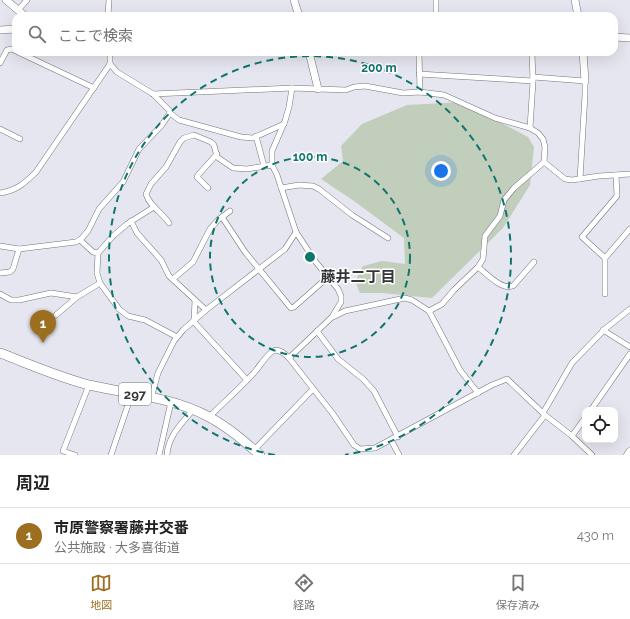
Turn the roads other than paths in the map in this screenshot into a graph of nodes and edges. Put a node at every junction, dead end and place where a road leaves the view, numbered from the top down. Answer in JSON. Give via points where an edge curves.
{"nodes":[{"id":1,"x":6,"y":0,"type":"edge"},
{"id":2,"x":27,"y":0,"type":"edge"},
{"id":3,"x":109,"y":0,"type":"edge"},
{"id":4,"x":294,"y":0,"type":"edge"},
{"id":5,"x":436,"y":0,"type":"edge"},
{"id":6,"x":576,"y":0,"type":"edge"},
{"id":7,"x":18,"y":10,"type":"junction"},
{"id":8,"x":20,"y":12,"type":"edge"},
{"id":9,"x":108,"y":12,"type":"edge"},
{"id":10,"x":298,"y":12,"type":"edge"},
{"id":11,"x":436,"y":12,"type":"edge"},
{"id":12,"x":578,"y":12,"type":"edge"},
{"id":13,"x":12,"y":29,"type":"edge"},
{"id":14,"x":0,"y":30,"type":"edge"},
{"id":15,"x":618,"y":38,"type":"edge"},
{"id":16,"x":630,"y":38,"type":"edge"},
{"id":17,"x":12,"y":50,"type":"edge"},
{"id":18,"x":26,"y":56,"type":"edge"},
{"id":19,"x":110,"y":56,"type":"edge"},
{"id":20,"x":310,"y":56,"type":"edge"},
{"id":21,"x":419,"y":56,"type":"edge"},
{"id":22,"x":532,"y":56,"type":"edge"},
{"id":23,"x":583,"y":56,"type":"edge"},
{"id":24,"x":0,"y":63,"type":"edge"},
{"id":25,"x":110,"y":64,"type":"junction"},
{"id":26,"x":419,"y":74,"type":"junction"},
{"id":27,"x":533,"y":79,"type":"junction"},
{"id":28,"x":585,"y":81,"type":"junction"},
{"id":29,"x":94,"y":88,"type":"junction"},
{"id":30,"x":292,"y":88,"type":"junction"},
{"id":31,"x":318,"y":89,"type":"junction"},
{"id":32,"x":420,"y":92,"type":"junction"},
{"id":33,"x":153,"y":94,"type":"junction"},
{"id":34,"x":170,"y":113,"type":"junction"},
{"id":35,"x":284,"y":124,"type":"junction"},
{"id":36,"x":530,"y":128,"type":"junction"},
{"id":37,"x":0,"y":129,"type":"edge"},
{"id":38,"x":256,"y":136,"type":"junction"},
{"id":39,"x":20,"y":139,"type":"dead end"},
{"id":40,"x":217,"y":154,"type":"junction"},
{"id":41,"x":544,"y":162,"type":"junction"},
{"id":42,"x":272,"y":165,"type":"junction"},
{"id":43,"x":264,"y":166,"type":"junction"},
{"id":44,"x":630,"y":174,"type":"edge"},
{"id":45,"x":616,"y":175,"type":"junction"},
{"id":46,"x":580,"y":178,"type":"junction"},
{"id":47,"x":208,"y":188,"type":"dead end"},
{"id":48,"x":281,"y":188,"type":"junction"},
{"id":49,"x":0,"y":193,"type":"edge"},
{"id":50,"x":154,"y":207,"type":"junction"},
{"id":51,"x":230,"y":210,"type":"dead end"},
{"id":52,"x":222,"y":216,"type":"junction"},
{"id":53,"x":131,"y":221,"type":"junction"},
{"id":54,"x":169,"y":222,"type":"dead end"},
{"id":55,"x":630,"y":229,"type":"edge"},
{"id":56,"x":296,"y":232,"type":"junction"},
{"id":57,"x":388,"y":238,"type":"dead end"},
{"id":58,"x":80,"y":240,"type":"junction"},
{"id":59,"x":0,"y":246,"type":"edge"},
{"id":60,"x":19,"y":249,"type":"junction"},
{"id":61,"x":98,"y":253,"type":"junction"},
{"id":62,"x":605,"y":258,"type":"junction"},
{"id":63,"x":534,"y":262,"type":"dead end"},
{"id":64,"x":478,"y":267,"type":"junction"},
{"id":65,"x":259,"y":270,"type":"junction"},
{"id":66,"x":0,"y":273,"type":"edge"},
{"id":67,"x":328,"y":277,"type":"junction"},
{"id":68,"x":173,"y":279,"type":"junction"},
{"id":69,"x":100,"y":284,"type":"junction"},
{"id":70,"x":0,"y":294,"type":"edge"},
{"id":71,"x":605,"y":294,"type":"dead end"},
{"id":72,"x":77,"y":297,"type":"junction"},
{"id":73,"x":195,"y":300,"type":"junction"},
{"id":74,"x":630,"y":309,"type":"edge"},
{"id":75,"x":206,"y":310,"type":"junction"},
{"id":76,"x":429,"y":311,"type":"junction"},
{"id":77,"x":56,"y":315,"type":"dead end"},
{"id":78,"x":332,"y":317,"type":"junction"},
{"id":79,"x":194,"y":322,"type":"junction"},
{"id":80,"x":603,"y":330,"type":"junction"},
{"id":81,"x":317,"y":331,"type":"junction"},
{"id":82,"x":177,"y":337,"type":"junction"},
{"id":83,"x":630,"y":348,"type":"edge"},
{"id":84,"x":0,"y":353,"type":"edge"},
{"id":85,"x":630,"y":354,"type":"edge"},
{"id":86,"x":289,"y":358,"type":"junction"},
{"id":87,"x":247,"y":380,"type":"junction"},
{"id":88,"x":89,"y":384,"type":"junction"},
{"id":89,"x":312,"y":389,"type":"junction"},
{"id":90,"x":132,"y":393,"type":"junction"},
{"id":91,"x":478,"y":393,"type":"junction"},
{"id":92,"x":151,"y":398,"type":"junction"},
{"id":93,"x":171,"y":402,"type":"junction"},
{"id":94,"x":593,"y":407,"type":"edge"},
{"id":95,"x":193,"y":410,"type":"junction"},
{"id":96,"x":544,"y":414,"type":"junction"},
{"id":97,"x":209,"y":417,"type":"junction"},
{"id":98,"x":582,"y":422,"type":"edge"},
{"id":99,"x":572,"y":436,"type":"junction"},
{"id":100,"x":398,"y":437,"type":"junction"},
{"id":101,"x":391,"y":440,"type":"junction"},
{"id":102,"x":630,"y":452,"type":"edge"},
{"id":103,"x":257,"y":453,"type":"edge"},
{"id":104,"x":113,"y":454,"type":"edge"},
{"id":105,"x":75,"y":455,"type":"edge"},
{"id":106,"x":159,"y":455,"type":"edge"},
{"id":107,"x":167,"y":455,"type":"edge"},
{"id":108,"x":400,"y":455,"type":"edge"},
{"id":109,"x":514,"y":455,"type":"edge"},
{"id":110,"x":592,"y":455,"type":"edge"},
{"id":111,"x":628,"y":455,"type":"edge"}],
"edges":[{"from":1,"to":7,"type":"street"},
{"from":2,"to":7,"type":"street"},
{"from":3,"to":9,"type":"street"},
{"from":4,"to":10,"type":"street"},
{"from":5,"to":11,"type":"street"},
{"from":6,"to":12,"type":"street"},
{"from":7,"to":8,"type":"street"},
{"from":13,"to":14,"type":"street"},
{"from":15,"to":16,"type":"street"},
{"from":17,"to":24,"type":"street","via":[[7,50]]},
{"from":18,"to":29,"type":"street"},
{"from":19,"to":25,"type":"street"},
{"from":20,"to":31,"type":"street"},
{"from":21,"to":26,"type":"street"},
{"from":22,"to":27,"type":"street"},
{"from":23,"to":28,"type":"street"},
{"from":25,"to":29,"type":"street"},
{"from":25,"to":33,"type":"street","via":[[117,72]]},
{"from":26,"to":27,"type":"street"},
{"from":26,"to":32,"type":"street"},
{"from":27,"to":28,"type":"street"},
{"from":27,"to":36,"type":"street"},
{"from":28,"to":46,"type":"street"},
{"from":29,"to":49,"type":"street","via":[[36,172],[23,185]]},
{"from":30,"to":31,"type":"street"},
{"from":30,"to":33,"type":"street"},
{"from":30,"to":35,"type":"street"},
{"from":31,"to":32,"type":"street","via":[[346,90],[365,86],[403,93]]},
{"from":32,"to":36,"type":"street","via":[[444,95],[495,118]]},
{"from":33,"to":34,"type":"street"},
{"from":34,"to":38,"type":"street","via":[[179,120],[241,137]]},
{"from":34,"to":58,"type":"street","via":[[139,149],[123,182],[100,209]]},
{"from":35,"to":38,"type":"street"},
{"from":35,"to":42,"type":"street","via":[[272,150]]},
{"from":36,"to":41,"type":"street","via":[[543,139]]},
{"from":37,"to":39,"type":"street"},
{"from":38,"to":43,"type":"street"},
{"from":40,"to":43,"type":"street","via":[[233,168]]},
{"from":40,"to":47,"type":"street","via":[[197,177]]},
{"from":40,"to":50,"type":"street","via":[[214,144],[210,142],[194,135],[184,138],[166,167],[147,189],[147,198]]},
{"from":41,"to":46,"type":"street","via":[[565,179]]},
{"from":41,"to":64,"type":"street","via":[[504,200],[500,216],[485,236],[483,259]]},
{"from":42,"to":43,"type":"street"},
{"from":42,"to":48,"type":"street"},
{"from":44,"to":45,"type":"street"},
{"from":45,"to":46,"type":"street"},
{"from":45,"to":62,"type":"street","via":[[617,196],[582,237]]},
{"from":48,"to":56,"type":"street"},
{"from":48,"to":57,"type":"street","via":[[299,185],[320,189],[352,215]]},
{"from":50,"to":53,"type":"street"},
{"from":50,"to":54,"type":"street"},
{"from":51,"to":52,"type":"street"},
{"from":52,"to":65,"type":"street"},
{"from":52,"to":68,"type":"street","via":[[210,229],[193,262]]},
{"from":53,"to":61,"type":"street"},
{"from":53,"to":68,"type":"street","via":[[137,233],[161,260]]},
{"from":55,"to":62,"type":"street"},
{"from":56,"to":65,"type":"street","via":[[285,249]]},
{"from":56,"to":67,"type":"street"},
{"from":58,"to":60,"type":"street"},
{"from":58,"to":61,"type":"street","via":[[93,252]]},
{"from":59,"to":60,"type":"street"},
{"from":60,"to":66,"type":"street","via":[[10,272]]},
{"from":61,"to":69,"type":"street","via":[[97,273]]},
{"from":62,"to":71,"type":"street"},
{"from":63,"to":64,"type":"street","via":[[513,286],[508,288]]},
{"from":64,"to":76,"type":"street","via":[[442,304]]},
{"from":65,"to":67,"type":"street","via":[[291,308]]},
{"from":65,"to":75,"type":"street"},
{"from":67,"to":78,"type":"street","via":[[341,296],[339,306]]},
{"from":68,"to":73,"type":"street"},
{"from":69,"to":72,"type":"street"},
{"from":69,"to":82,"type":"street","via":[[119,309],[128,316],[145,320]]},
{"from":70,"to":72,"type":"street","via":[[11,300],[51,293]]},
{"from":72,"to":77,"type":"street"},
{"from":73,"to":75,"type":"street"},
{"from":73,"to":79,"type":"street"},
{"from":74,"to":80,"type":"street"},
{"from":75,"to":79,"type":"street"},
{"from":76,"to":78,"type":"street","via":[[405,298],[345,311]]},
{"from":76,"to":91,"type":"street","via":[[460,370]]},
{"from":78,"to":81,"type":"street"},
{"from":79,"to":82,"type":"street"},
{"from":79,"to":87,"type":"street"},
{"from":80,"to":83,"type":"street"},
{"from":80,"to":96,"type":"street","via":[[572,363]]},
{"from":81,"to":86,"type":"street"},
{"from":81,"to":100,"type":"street","via":[[338,359],[374,391]]},
{"from":82,"to":92,"type":"street","via":[[158,372]]},
{"from":84,"to":88,"type":"highway","number":"297"},
{"from":85,"to":94,"type":"street"},
{"from":86,"to":87,"type":"street","via":[[277,350],[272,351]]},
{"from":86,"to":89,"type":"street"},
{"from":87,"to":97,"type":"street"},
{"from":88,"to":90,"type":"highway","number":"297"},
{"from":88,"to":105,"type":"street","via":[[63,451]]},
{"from":89,"to":101,"type":"street","via":[[360,450],[375,448]]},
{"from":89,"to":103,"type":"street"},
{"from":90,"to":92,"type":"highway","number":"297"},
{"from":90,"to":104,"type":"street"},
{"from":91,"to":96,"type":"street","via":[[507,379]]},
{"from":91,"to":100,"type":"street"},
{"from":92,"to":93,"type":"highway","number":"297"},
{"from":93,"to":95,"type":"highway","number":"297"},
{"from":93,"to":106,"type":"street"},
{"from":95,"to":97,"type":"highway","number":"297"},
{"from":95,"to":107,"type":"street","via":[[173,433]]},
{"from":96,"to":99,"type":"street"},
{"from":96,"to":109,"type":"street"},
{"from":97,"to":103,"type":"highway","number":"297"},
{"from":98,"to":99,"type":"street"},
{"from":99,"to":110,"type":"street"},
{"from":100,"to":101,"type":"street"},
{"from":101,"to":108,"type":"street"},
{"from":102,"to":111,"type":"main road"}]}
